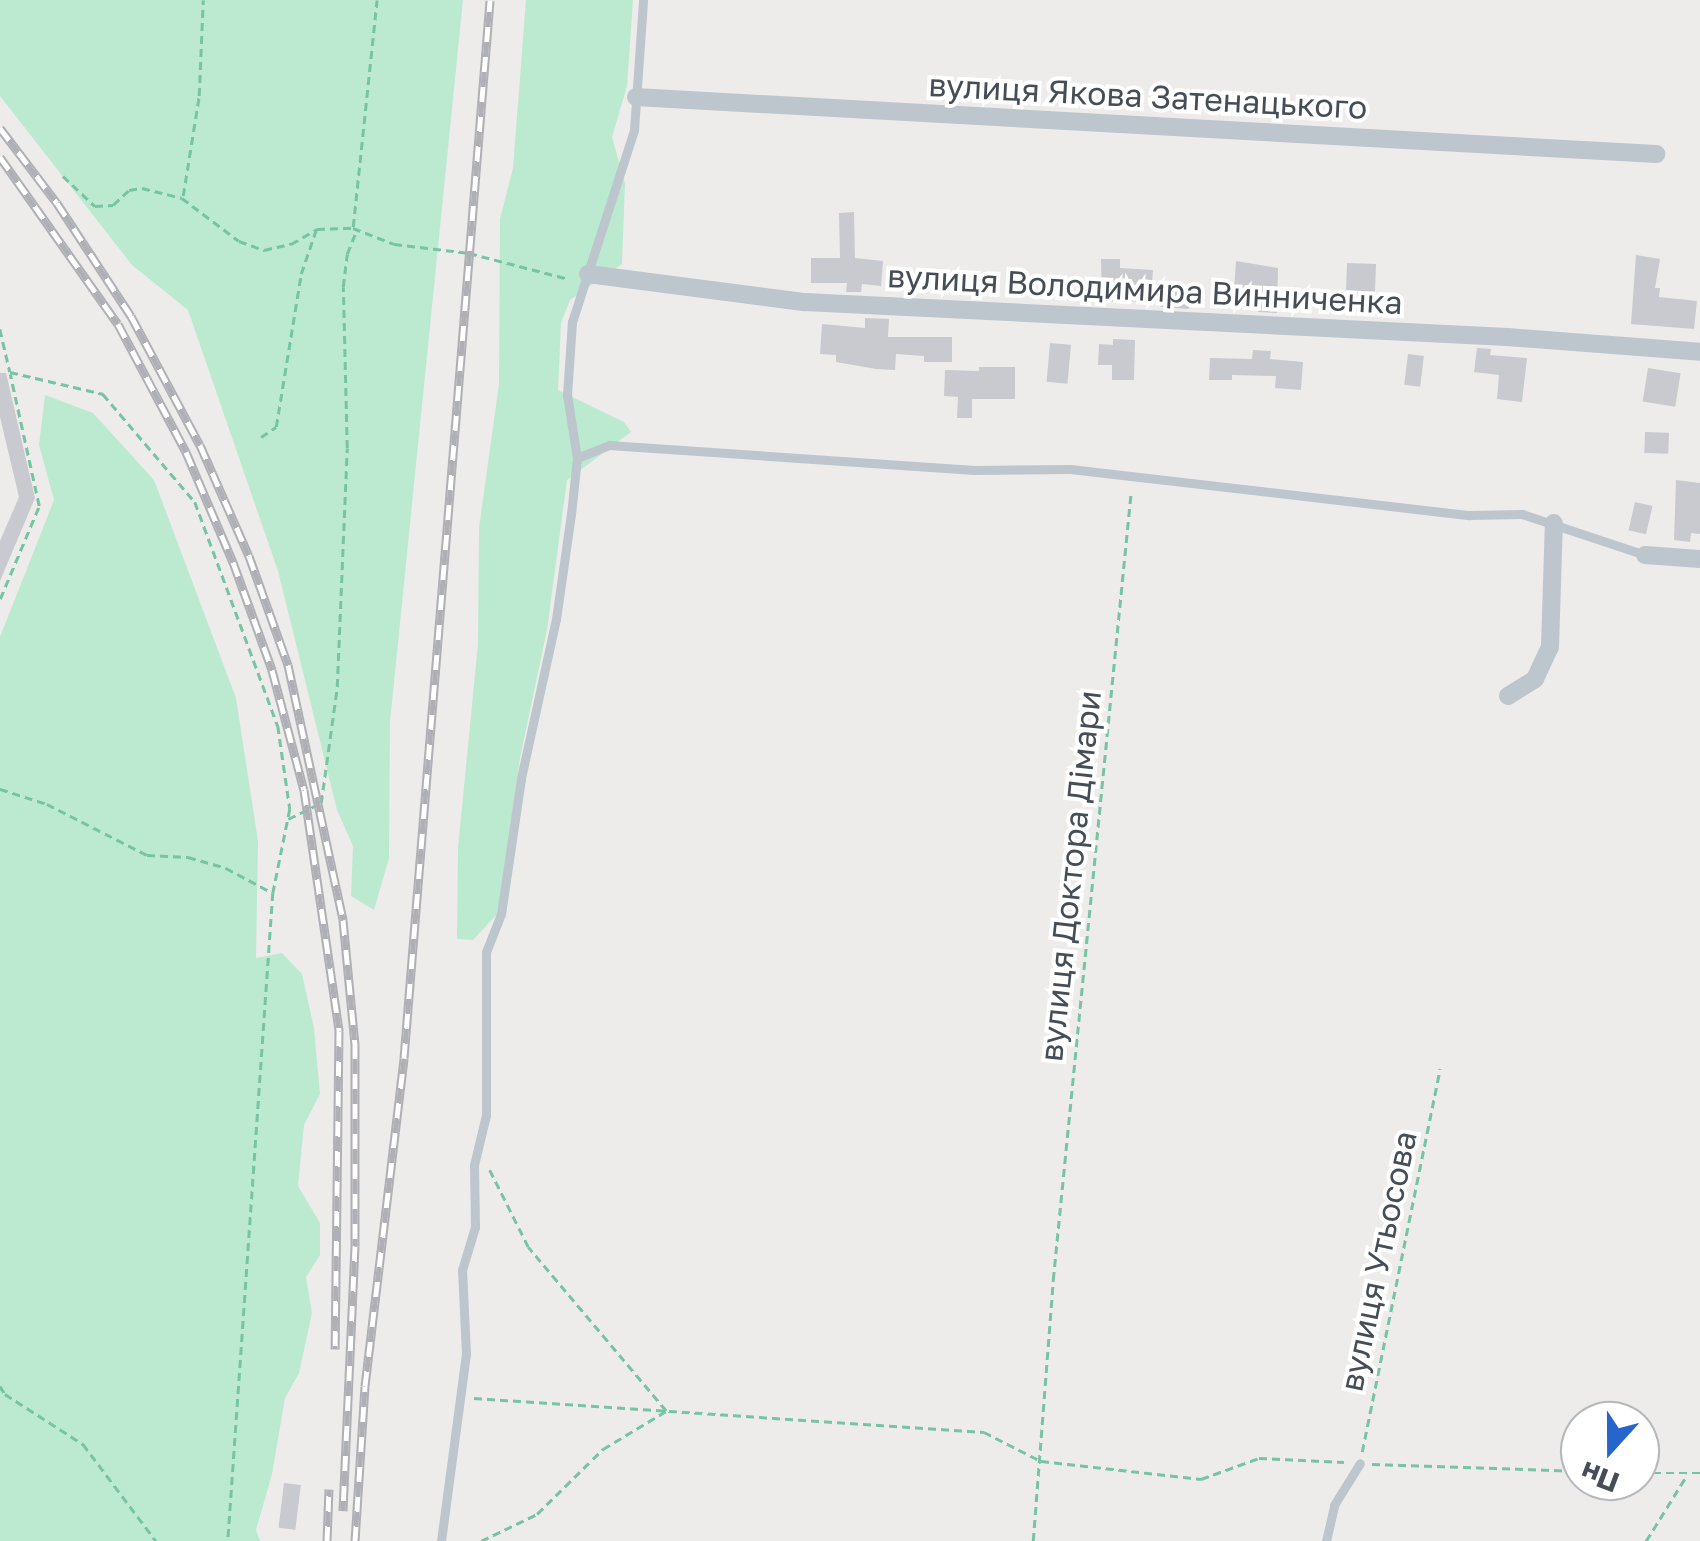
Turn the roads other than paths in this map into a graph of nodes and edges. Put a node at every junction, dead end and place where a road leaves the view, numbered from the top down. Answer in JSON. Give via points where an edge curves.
{"nodes":[{"id":1,"x":643,"y":0,"type":"edge"},
{"id":2,"x":636,"y":97,"type":"junction"},
{"id":3,"x":1656,"y":154,"type":"dead end"},
{"id":4,"x":586,"y":280,"type":"junction"},
{"id":5,"x":1700,"y":352,"type":"edge"},
{"id":6,"x":577,"y":458,"type":"junction"},
{"id":7,"x":1554,"y":523,"type":"junction"},
{"id":8,"x":1646,"y":555,"type":"joint"},
{"id":9,"x":1700,"y":559,"type":"edge"},
{"id":10,"x":1508,"y":696,"type":"dead end"},
{"id":11,"x":1360,"y":1463,"type":"road end"},
{"id":12,"x":441,"y":1541,"type":"edge"},
{"id":13,"x":1326,"y":1541,"type":"edge"}],
"edges":[{"from":1,"to":2,"type":"lane"},
{"from":2,"to":3,"type":"street","name":"вулиця Якова Затенацького"},
{"from":2,"to":4,"type":"lane","via":[[634,130]]},
{"from":4,"to":5,"type":"street","name":"вулиця Володимира Винниченка","via":[[804,302]]},
{"from":4,"to":6,"type":"lane","via":[[572,322],[567,395]]},
{"from":6,"to":7,"type":"lane","via":[[609,445],[939,468],[1070,469],[1469,515],[1522,514]]},
{"from":6,"to":12,"type":"lane","via":[[556,619],[521,778],[502,914],[486,952],[486,1114],[474,1165],[475,1227],[462,1270],[466,1354]]},
{"from":7,"to":8,"type":"lane"},
{"from":7,"to":10,"type":"street","via":[[1550,647],[1535,679]]},
{"from":8,"to":9,"type":"street"},
{"from":11,"to":13,"type":"lane","via":[[1334,1505]]}]}
